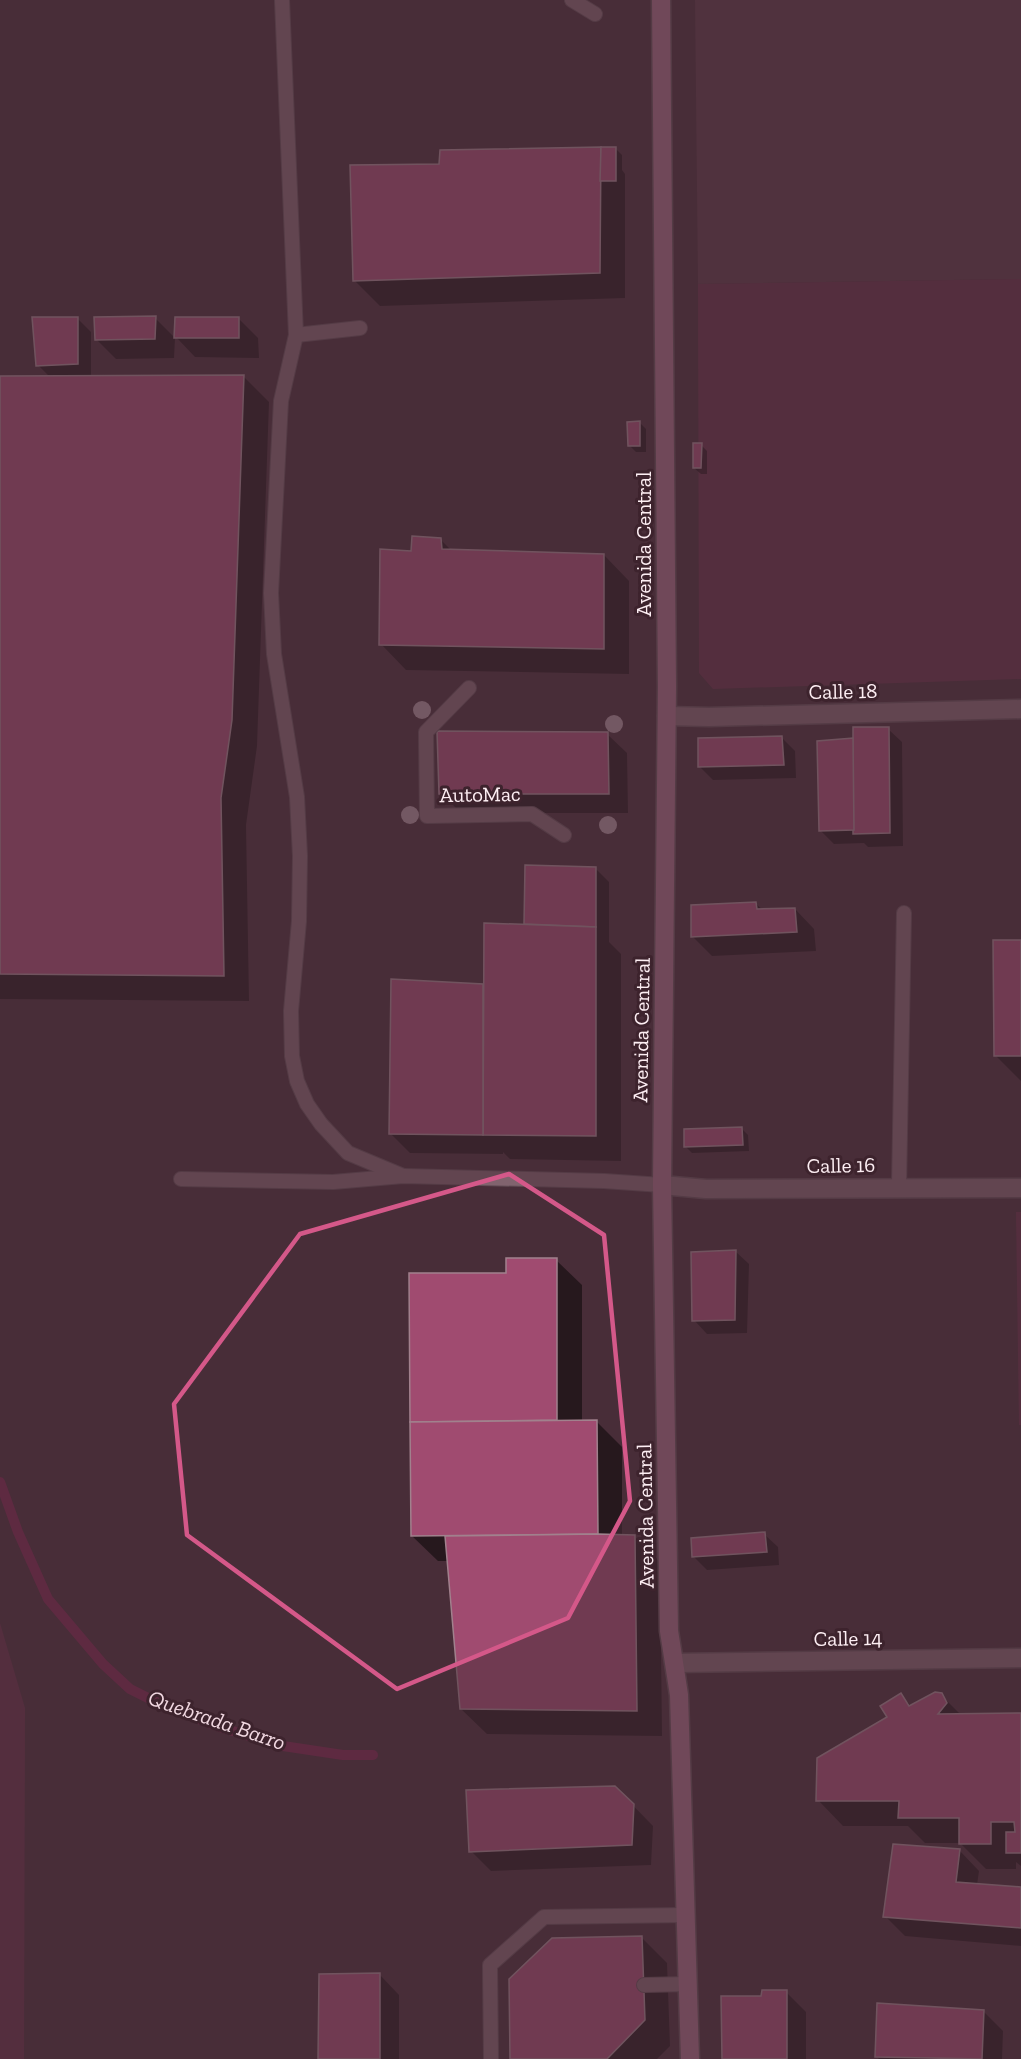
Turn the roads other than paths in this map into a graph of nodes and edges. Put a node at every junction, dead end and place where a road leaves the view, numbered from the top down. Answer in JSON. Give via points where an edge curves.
{"nodes":[{"id":1,"x":282,"y":0,"type":"edge"},
{"id":2,"x":572,"y":0,"type":"edge"},
{"id":3,"x":661,"y":0,"type":"edge"},
{"id":4,"x":595,"y":14,"type":"dead end"},
{"id":5,"x":360,"y":328,"type":"dead end"},
{"id":6,"x":296,"y":335,"type":"junction"},
{"id":7,"x":469,"y":688,"type":"dead end"},
{"id":8,"x":1021,"y":709,"type":"edge"},
{"id":9,"x":667,"y":716,"type":"junction"},
{"id":10,"x":564,"y":835,"type":"dead end"},
{"id":11,"x":904,"y":913,"type":"dead end"},
{"id":12,"x":403,"y":1176,"type":"junction"},
{"id":13,"x":181,"y":1179,"type":"dead end"},
{"id":14,"x":662,"y":1185,"type":"junction"},
{"id":15,"x":899,"y":1187,"type":"junction"},
{"id":16,"x":1021,"y":1188,"type":"edge"},
{"id":17,"x":1021,"y":1658,"type":"edge"},
{"id":18,"x":675,"y":1663,"type":"junction"},
{"id":19,"x":686,"y":1915,"type":"junction"},
{"id":20,"x":688,"y":1984,"type":"junction"},
{"id":21,"x":644,"y":1985,"type":"dead end"},
{"id":22,"x":491,"y":2059,"type":"edge"},
{"id":23,"x":690,"y":2059,"type":"edge"}],
"edges":[{"from":1,"to":6,"type":"lane"},
{"from":2,"to":4,"type":"lane"},
{"from":3,"to":9,"type":"street","name":"Avenida Central"},
{"from":5,"to":6,"type":"lane"},
{"from":6,"to":12,"type":"lane","via":[[281,401],[272,593],[274,654],[297,797],[300,856],[292,1056],[297,1081],[321,1124],[348,1153]]},
{"from":7,"to":10,"type":"lane","name":"AutoMac","via":[[426,732],[427,816],[532,814]]},
{"from":8,"to":9,"type":"street","name":"Calle 18"},
{"from":9,"to":14,"type":"street","name":"Avenida Central"},
{"from":11,"to":15,"type":"lane"},
{"from":12,"to":13,"type":"lane","via":[[333,1182]]},
{"from":12,"to":14,"type":"lane"},
{"from":14,"to":15,"type":"street","name":"Calle 16","via":[[706,1189]]},
{"from":14,"to":18,"type":"street","name":"Avenida Central","via":[[669,1631]]},
{"from":15,"to":16,"type":"street","name":"Calle 16"},
{"from":17,"to":18,"type":"street","name":"Calle 14"},
{"from":18,"to":19,"type":"street","name":"Avenida Central"},
{"from":19,"to":20,"type":"street","name":"Avenida Central"},
{"from":19,"to":22,"type":"lane","via":[[544,1917],[490,1965]]},
{"from":20,"to":21,"type":"lane"},
{"from":20,"to":23,"type":"street","name":"Avenida Central"}]}
